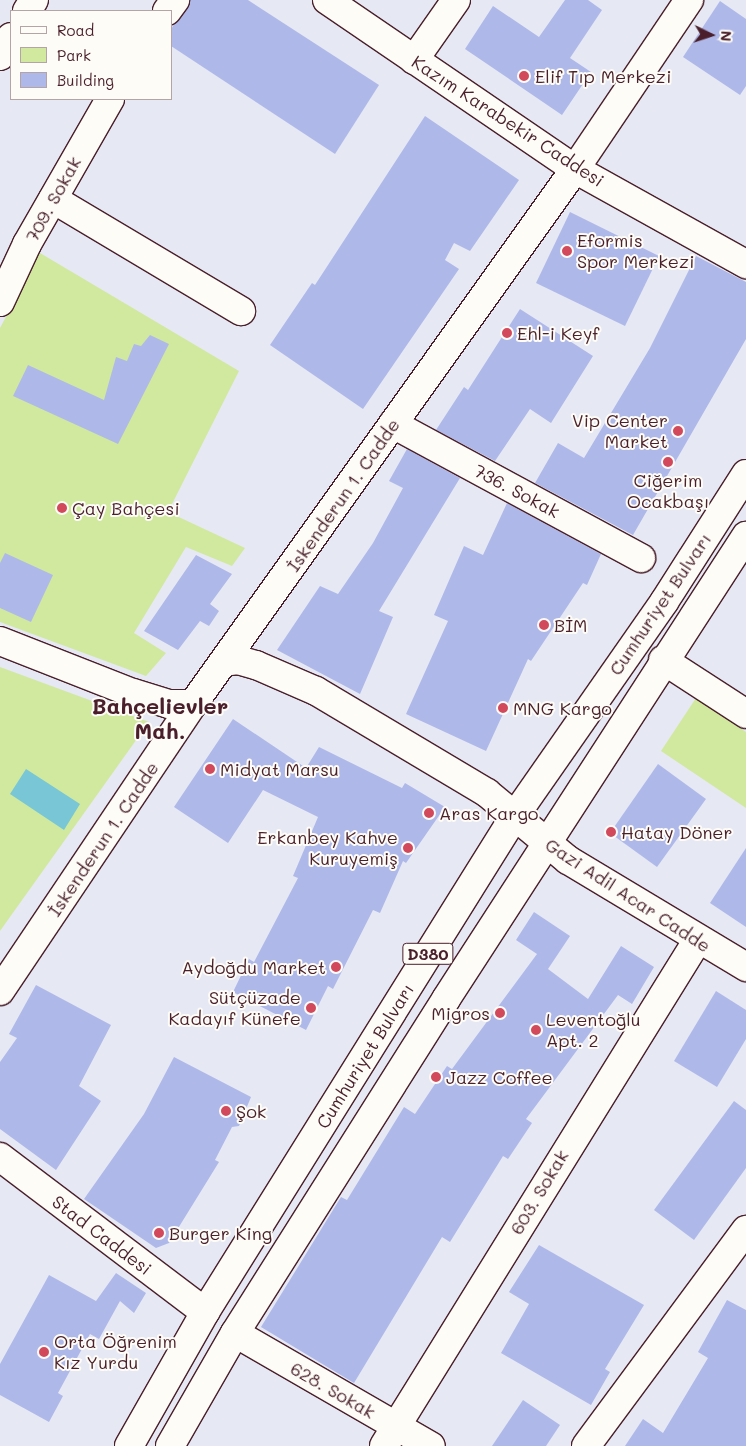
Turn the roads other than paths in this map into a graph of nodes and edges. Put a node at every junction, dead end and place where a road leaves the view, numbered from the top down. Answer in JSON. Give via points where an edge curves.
{"nodes":[{"id":1,"x":327,"y":0,"type":"edge"},
{"id":2,"x":456,"y":0,"type":"edge"},
{"id":3,"x":689,"y":0,"type":"edge"},
{"id":4,"x":10,"y":39,"type":"edge"},
{"id":5,"x":0,"y":56,"type":"edge"},
{"id":6,"x":414,"y":60,"type":"junction"},
{"id":7,"x":109,"y":100,"type":"edge"},
{"id":8,"x":575,"y":169,"type":"junction"},
{"id":9,"x":53,"y":199,"type":"junction"},
{"id":10,"x":746,"y":264,"type":"edge"},
{"id":11,"x":0,"y":302,"type":"edge"},
{"id":12,"x":240,"y":311,"type":"dead end"},
{"id":13,"x":393,"y":424,"type":"junction"},
{"id":14,"x":746,"y":474,"type":"edge"},
{"id":15,"x":746,"y":536,"type":"edge"},
{"id":16,"x":641,"y":558,"type":"dead end"},
{"id":17,"x":0,"y":641,"type":"edge"},
{"id":18,"x":663,"y":660,"type":"junction"},
{"id":19,"x":224,"y":662,"type":"junction"},
{"id":20,"x":194,"y":704,"type":"junction"},
{"id":21,"x":746,"y":714,"type":"edge"},
{"id":22,"x":514,"y":817,"type":"junction"},
{"id":23,"x":547,"y":845,"type":"junction"},
{"id":24,"x":697,"y":941,"type":"junction"},
{"id":25,"x":746,"y":967,"type":"edge"},
{"id":26,"x":0,"y":991,"type":"edge"},
{"id":27,"x":0,"y":1157,"type":"edge"},
{"id":28,"x":746,"y":1230,"type":"edge"},
{"id":29,"x":205,"y":1312,"type":"junction"},
{"id":30,"x":235,"y":1333,"type":"junction"},
{"id":31,"x":390,"y":1436,"type":"edge"},
{"id":32,"x":129,"y":1446,"type":"edge"},
{"id":33,"x":170,"y":1446,"type":"edge"},
{"id":34,"x":431,"y":1446,"type":"edge"},
{"id":35,"x":586,"y":1446,"type":"edge"}],
"edges":[{"from":1,"to":6,"type":"street","name":"Kazım Karabekir Caddesi"},
{"from":2,"to":6,"type":"street"},
{"from":3,"to":8,"type":"street","name":"İskenderun 1. Cadde"},
{"from":4,"to":5,"type":"street"},
{"from":6,"to":8,"type":"street","name":"Kazım Karabekir Caddesi"},
{"from":7,"to":9,"type":"street","name":"709. Sokak"},
{"from":8,"to":10,"type":"street","name":"Kazım Karabekir Caddesi"},
{"from":8,"to":13,"type":"street","name":"İskenderun 1. Cadde"},
{"from":9,"to":11,"type":"street","name":"709. Sokak"},
{"from":9,"to":12,"type":"street"},
{"from":13,"to":16,"type":"street","name":"736. Sokak"},
{"from":13,"to":19,"type":"street","name":"İskenderun 1. Cadde"},
{"from":14,"to":22,"type":"street","name":"Cumhuriyet Bulvarı","number":"D380","via":[[664,602]]},
{"from":15,"to":18,"type":"street","name":"Cumhuriyet Bulvarı","number":"D380"},
{"from":17,"to":20,"type":"street","via":[[133,693],[169,704]]},
{"from":18,"to":21,"type":"street"},
{"from":18,"to":23,"type":"street","name":"Cumhuriyet Bulvarı","number":"D380"},
{"from":19,"to":20,"type":"street","name":"İskenderun 1. Cadde"},
{"from":19,"to":22,"type":"street","name":"Gazi Adil Acar Cadde","via":[[238,660],[256,665],[316,691],[488,793]]},
{"from":20,"to":26,"type":"street","name":"İskenderun 1. Cadde"},
{"from":22,"to":23,"type":"street","name":"Gazi Adil Acar Cadde"},
{"from":22,"to":29,"type":"street","name":"Cumhuriyet Bulvarı","number":"D380"},
{"from":23,"to":24,"type":"street","name":"Gazi Adil Acar Cadde"},
{"from":23,"to":30,"type":"street","name":"Cumhuriyet Bulvarı","number":"D380"},
{"from":24,"to":25,"type":"street","name":"Gazi Adil Acar Cadde"},
{"from":24,"to":31,"type":"street","name":"603. Sokak"},
{"from":27,"to":29,"type":"street","name":"Stad Caddesi"},
{"from":28,"to":35,"type":"street"},
{"from":29,"to":32,"type":"street","name":"Cumhuriyet Bulvarı","number":"D380"},
{"from":30,"to":31,"type":"street","name":"628. Sokak"},
{"from":30,"to":33,"type":"street","name":"Cumhuriyet Bulvarı","number":"D380"},
{"from":31,"to":34,"type":"street","name":"628. Sokak"}]}
